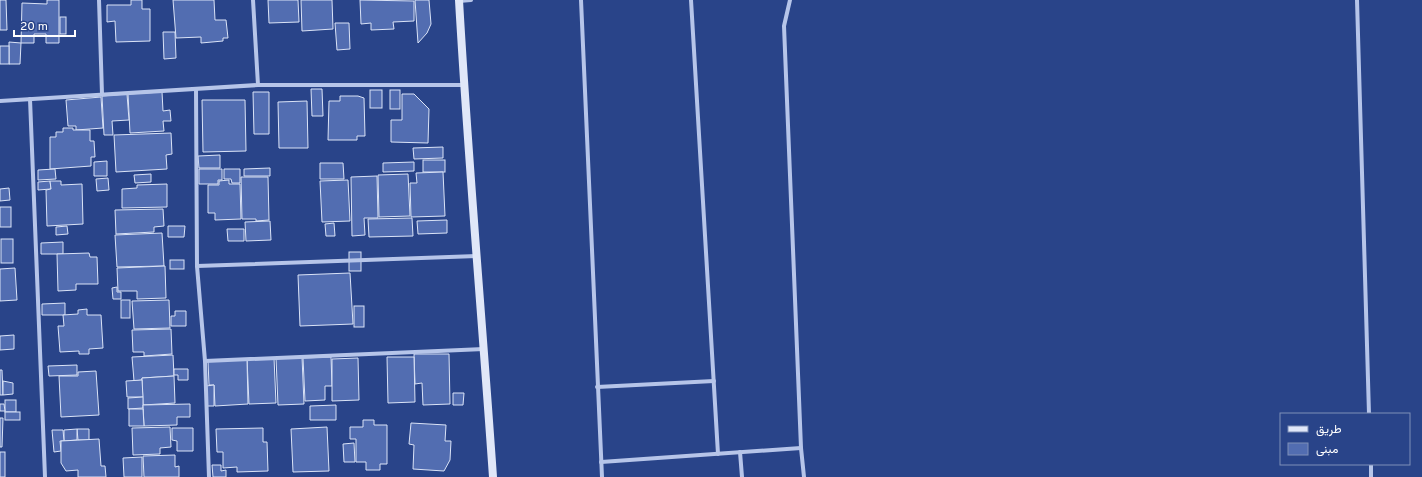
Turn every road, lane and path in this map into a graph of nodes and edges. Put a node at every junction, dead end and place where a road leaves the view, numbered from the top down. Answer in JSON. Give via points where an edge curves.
{"nodes":[{"id":1,"x":98,"y":0,"type":"edge"},
{"id":2,"x":253,"y":0,"type":"edge"},
{"id":3,"x":471,"y":0,"type":"edge"},
{"id":4,"x":581,"y":0,"type":"edge"},
{"id":5,"x":691,"y":0,"type":"edge"},
{"id":6,"x":790,"y":0,"type":"edge"},
{"id":7,"x":1357,"y":0,"type":"edge"},
{"id":8,"x":459,"y":1,"type":"edge"},
{"id":9,"x":258,"y":85,"type":"junction"},
{"id":10,"x":463,"y":85,"type":"junction"},
{"id":11,"x":196,"y":89,"type":"junction"},
{"id":12,"x":102,"y":94,"type":"junction"},
{"id":13,"x":30,"y":99,"type":"junction"},
{"id":14,"x":0,"y":101,"type":"edge"},
{"id":15,"x":477,"y":256,"type":"junction"},
{"id":16,"x":197,"y":266,"type":"junction"},
{"id":17,"x":484,"y":348,"type":"junction"},
{"id":18,"x":205,"y":361,"type":"junction"},
{"id":19,"x":714,"y":381,"type":"junction"},
{"id":20,"x":597,"y":388,"type":"junction"},
{"id":21,"x":1369,"y":413,"type":"edge"},
{"id":22,"x":801,"y":448,"type":"junction"},
{"id":23,"x":740,"y":452,"type":"junction"},
{"id":24,"x":718,"y":454,"type":"junction"},
{"id":25,"x":601,"y":462,"type":"junction"},
{"id":26,"x":1371,"y":465,"type":"edge"},
{"id":27,"x":45,"y":477,"type":"edge"},
{"id":28,"x":209,"y":477,"type":"edge"},
{"id":29,"x":493,"y":477,"type":"edge"},
{"id":30,"x":602,"y":477,"type":"edge"},
{"id":31,"x":742,"y":477,"type":"edge"},
{"id":32,"x":804,"y":477,"type":"edge"},
{"id":33,"x":1371,"y":477,"type":"edge"}],
"edges":[{"from":1,"to":12,"type":"street"},
{"from":2,"to":9,"type":"street"},
{"from":3,"to":8,"type":"street"},
{"from":4,"to":20,"type":"street"},
{"from":5,"to":19,"type":"street"},
{"from":6,"to":22,"type":"street","via":[[784,26]]},
{"from":7,"to":21,"type":"street"},
{"from":8,"to":10,"type":"street"},
{"from":9,"to":10,"type":"street"},
{"from":9,"to":11,"type":"street"},
{"from":10,"to":15,"type":"street"},
{"from":11,"to":12,"type":"street"},
{"from":11,"to":16,"type":"street"},
{"from":12,"to":13,"type":"street"},
{"from":13,"to":14,"type":"street"},
{"from":13,"to":27,"type":"street"},
{"from":15,"to":16,"type":"street"},
{"from":15,"to":17,"type":"street"},
{"from":16,"to":18,"type":"street"},
{"from":17,"to":18,"type":"street"},
{"from":17,"to":29,"type":"street"},
{"from":18,"to":28,"type":"street"},
{"from":19,"to":20,"type":"street"},
{"from":19,"to":24,"type":"street"},
{"from":20,"to":25,"type":"street"},
{"from":22,"to":23,"type":"street"},
{"from":22,"to":32,"type":"street"},
{"from":23,"to":24,"type":"street"},
{"from":23,"to":31,"type":"street"},
{"from":24,"to":25,"type":"street"},
{"from":25,"to":30,"type":"street"},
{"from":26,"to":33,"type":"street"}]}
